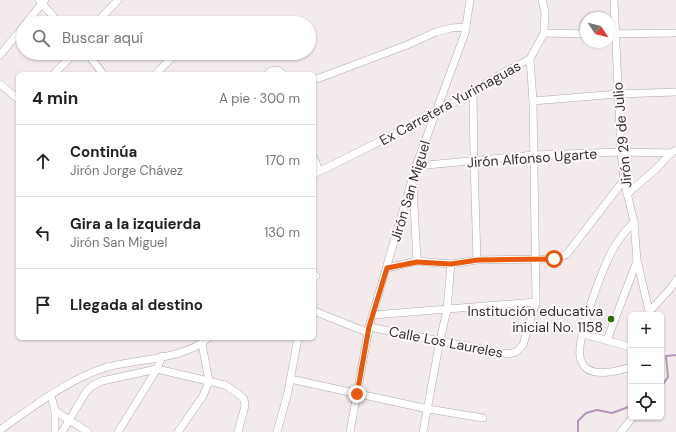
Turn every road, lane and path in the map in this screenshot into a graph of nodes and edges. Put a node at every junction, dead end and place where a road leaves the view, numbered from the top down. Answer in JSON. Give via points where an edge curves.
{"nodes":[{"id":1,"x":118,"y":0,"type":"edge"},
{"id":2,"x":470,"y":0,"type":"edge"},
{"id":3,"x":542,"y":0,"type":"edge"},
{"id":4,"x":614,"y":0,"type":"edge"},
{"id":5,"x":42,"y":1,"type":"edge"},
{"id":6,"x":614,"y":12,"type":"edge"},
{"id":7,"x":31,"y":16,"type":"edge"},
{"id":8,"x":54,"y":16,"type":"edge"},
{"id":9,"x":103,"y":16,"type":"edge"},
{"id":10,"x":466,"y":27,"type":"junction"},
{"id":11,"x":676,"y":32,"type":"edge"},
{"id":12,"x":544,"y":34,"type":"junction"},
{"id":13,"x":580,"y":34,"type":"edge"},
{"id":14,"x":616,"y":34,"type":"edge"},
{"id":15,"x":16,"y":36,"type":"edge"},
{"id":16,"x":614,"y":48,"type":"edge"},
{"id":17,"x":0,"y":55,"type":"edge"},
{"id":18,"x":530,"y":59,"type":"junction"},
{"id":19,"x":67,"y":60,"type":"edge"},
{"id":20,"x":92,"y":60,"type":"edge"},
{"id":21,"x":169,"y":60,"type":"edge"},
{"id":22,"x":56,"y":72,"type":"edge"},
{"id":23,"x":101,"y":72,"type":"edge"},
{"id":24,"x":158,"y":72,"type":"edge"},
{"id":25,"x":270,"y":72,"type":"edge"},
{"id":26,"x":280,"y":72,"type":"edge"},
{"id":27,"x":316,"y":79,"type":"edge"},
{"id":28,"x":0,"y":84,"type":"edge"},
{"id":29,"x":473,"y":90,"type":"junction"},
{"id":30,"x":676,"y":92,"type":"edge"},
{"id":31,"x":618,"y":94,"type":"junction"},
{"id":32,"x":16,"y":97,"type":"edge"},
{"id":33,"x":533,"y":101,"type":"junction"},
{"id":34,"x":435,"y":114,"type":"junction"},
{"id":35,"x":621,"y":152,"type":"junction"},
{"id":36,"x":674,"y":152,"type":"edge"},
{"id":37,"x":534,"y":155,"type":"junction"},
{"id":38,"x":474,"y":161,"type":"junction"},
{"id":39,"x":416,"y":166,"type":"junction"},
{"id":40,"x":317,"y":173,"type":"edge"},
{"id":41,"x":413,"y":179,"type":"junction"},
{"id":42,"x":624,"y":180,"type":"junction"},
{"id":43,"x":627,"y":194,"type":"junction"},
{"id":44,"x":634,"y":222,"type":"junction"},
{"id":45,"x":536,"y":259,"type":"junction"},
{"id":46,"x":478,"y":260,"type":"junction"},
{"id":47,"x":637,"y":260,"type":"junction"},
{"id":48,"x":417,"y":262,"type":"junction"},
{"id":49,"x":451,"y":264,"type":"junction"},
{"id":50,"x":387,"y":268,"type":"junction"},
{"id":51,"x":676,"y":280,"type":"edge"},
{"id":52,"x":536,"y":302,"type":"junction"},
{"id":53,"x":447,"y":310,"type":"junction"},
{"id":54,"x":316,"y":312,"type":"edge"},
{"id":55,"x":650,"y":312,"type":"edge"},
{"id":56,"x":652,"y":312,"type":"edge"},
{"id":57,"x":373,"y":315,"type":"junction"},
{"id":58,"x":369,"y":330,"type":"junction"},
{"id":59,"x":583,"y":334,"type":"junction"},
{"id":60,"x":206,"y":340,"type":"edge"},
{"id":61,"x":298,"y":340,"type":"edge"},
{"id":62,"x":440,"y":340,"type":"junction"},
{"id":63,"x":607,"y":340,"type":"junction"},
{"id":64,"x":202,"y":344,"type":"junction"},
{"id":65,"x":628,"y":346,"type":"edge"},
{"id":66,"x":162,"y":356,"type":"junction"},
{"id":67,"x":628,"y":368,"type":"edge"},
{"id":68,"x":157,"y":369,"type":"junction"},
{"id":69,"x":290,"y":379,"type":"junction"},
{"id":70,"x":209,"y":381,"type":"junction"},
{"id":71,"x":357,"y":394,"type":"junction"},
{"id":72,"x":51,"y":395,"type":"junction"},
{"id":73,"x":428,"y":409,"type":"junction"},
{"id":74,"x":56,"y":410,"type":"junction"},
{"id":75,"x":483,"y":418,"type":"dead end"},
{"id":76,"x":69,"y":419,"type":"junction"},
{"id":77,"x":631,"y":420,"type":"edge"},
{"id":78,"x":0,"y":430,"type":"edge"},
{"id":79,"x":55,"y":432,"type":"edge"},
{"id":80,"x":62,"y":432,"type":"edge"},
{"id":81,"x":88,"y":432,"type":"edge"},
{"id":82,"x":118,"y":432,"type":"edge"},
{"id":83,"x":178,"y":432,"type":"edge"},
{"id":84,"x":238,"y":432,"type":"edge"},
{"id":85,"x":277,"y":432,"type":"edge"},
{"id":86,"x":350,"y":432,"type":"edge"},
{"id":87,"x":423,"y":432,"type":"edge"},
{"id":88,"x":621,"y":432,"type":"edge"}],
"edges":[{"from":1,"to":9,"type":"street"},
{"from":2,"to":10,"type":"street","name":"Jirón San Miguel"},
{"from":3,"to":12,"type":"street","name":"Ex Carretera Yurimaguas","via":[[545,12]]},
{"from":4,"to":6,"type":"street","name":"Jirón 29 de Julio"},
{"from":5,"to":7,"type":"street"},
{"from":5,"to":8,"type":"street"},
{"from":10,"to":27,"type":"street","via":[[436,32]]},
{"from":10,"to":34,"type":"street","name":"Jirón San Miguel"},
{"from":11,"to":14,"type":"street"},
{"from":12,"to":13,"type":"street"},
{"from":12,"to":18,"type":"street","name":"Ex Carretera Yurimaguas"},
{"from":15,"to":17,"type":"street"},
{"from":16,"to":31,"type":"street","name":"Jirón 29 de Julio"},
{"from":18,"to":29,"type":"street","name":"Ex Carretera Yurimaguas"},
{"from":18,"to":33,"type":"street"},
{"from":19,"to":22,"type":"street"},
{"from":20,"to":23,"type":"street"},
{"from":21,"to":24,"type":"street"},
{"from":25,"to":26,"type":"street"},
{"from":28,"to":32,"type":"street"},
{"from":29,"to":34,"type":"street","name":"Ex Carretera Yurimaguas"},
{"from":29,"to":38,"type":"street"},
{"from":30,"to":31,"type":"street"},
{"from":31,"to":33,"type":"street"},
{"from":31,"to":35,"type":"street","name":"Jirón 29 de Julio"},
{"from":33,"to":37,"type":"street"},
{"from":34,"to":39,"type":"street","name":"Jirón San Miguel"},
{"from":34,"to":40,"type":"street","name":"Ex Carretera Yurimaguas"},
{"from":35,"to":36,"type":"street","name":"Jirón Alfonso Ugarte"},
{"from":35,"to":37,"type":"street","name":"Jirón Alfonso Ugarte"},
{"from":35,"to":42,"type":"street","name":"Jirón 29 de Julio"},
{"from":36,"to":43,"type":"street"},
{"from":37,"to":38,"type":"street","name":"Jirón Alfonso Ugarte"},
{"from":37,"to":45,"type":"street"},
{"from":38,"to":39,"type":"street","name":"Jirón Alfonso Ugarte"},
{"from":38,"to":46,"type":"street"},
{"from":39,"to":41,"type":"street","name":"Jirón San Miguel"},
{"from":41,"to":48,"type":"street"},
{"from":41,"to":50,"type":"street","name":"Jirón San Miguel"},
{"from":42,"to":43,"type":"street","name":"Jirón 29 de Julio"},
{"from":42,"to":45,"type":"street","via":[[567,254],[554,259]]},
{"from":43,"to":44,"type":"street","name":"Jirón 29 de Julio"},
{"from":44,"to":47,"type":"street","name":"Jirón 29 de Julio"},
{"from":44,"to":59,"type":"street","via":[[611,253],[593,298]]},
{"from":45,"to":46,"type":"street"},
{"from":45,"to":52,"type":"street"},
{"from":46,"to":49,"type":"street"},
{"from":47,"to":55,"type":"street","name":"Jirón 29 de Julio"},
{"from":47,"to":63,"type":"street"},
{"from":48,"to":49,"type":"street"},
{"from":48,"to":50,"type":"street"},
{"from":49,"to":53,"type":"street"},
{"from":50,"to":57,"type":"street","name":"Jirón San Miguel"},
{"from":51,"to":56,"type":"street"},
{"from":52,"to":53,"type":"street"},
{"from":52,"to":62,"type":"street","name":"Calle Los Laureles","via":[[523,345],[516,352],[508,354]]},
{"from":53,"to":57,"type":"street"},
{"from":53,"to":62,"type":"street"},
{"from":54,"to":58,"type":"street","name":"Calle Los Laureles"},
{"from":57,"to":58,"type":"street","name":"Jirón San Miguel"},
{"from":58,"to":62,"type":"street","name":"Calle Los Laureles"},
{"from":58,"to":71,"type":"street","name":"Jirón San Miguel"},
{"from":59,"to":63,"type":"street"},
{"from":59,"to":67,"type":"street","via":[[580,356],[584,366],[592,372],[611,372]]},
{"from":60,"to":64,"type":"street"},
{"from":61,"to":69,"type":"street"},
{"from":62,"to":73,"type":"street"},
{"from":63,"to":65,"type":"street"},
{"from":64,"to":66,"type":"street"},
{"from":64,"to":70,"type":"street"},
{"from":66,"to":68,"type":"street"},
{"from":66,"to":72,"type":"street","via":[[107,367]]},
{"from":68,"to":70,"type":"street"},
{"from":68,"to":76,"type":"street","via":[[102,381],[92,386]]},
{"from":68,"to":82,"type":"street"},
{"from":69,"to":71,"type":"street"},
{"from":69,"to":85,"type":"street"},
{"from":70,"to":83,"type":"street","via":[[203,396]]},
{"from":70,"to":84,"type":"street","via":[[225,384],[244,399],[245,406]]},
{"from":71,"to":73,"type":"street"},
{"from":71,"to":86,"type":"street","name":"Jirón San Miguel"},
{"from":72,"to":74,"type":"street"},
{"from":72,"to":78,"type":"street"},
{"from":73,"to":75,"type":"street"},
{"from":73,"to":87,"type":"street"},
{"from":74,"to":76,"type":"street"},
{"from":74,"to":79,"type":"street"},
{"from":76,"to":80,"type":"street"},
{"from":76,"to":81,"type":"street"},
{"from":77,"to":88,"type":"street"}]}
